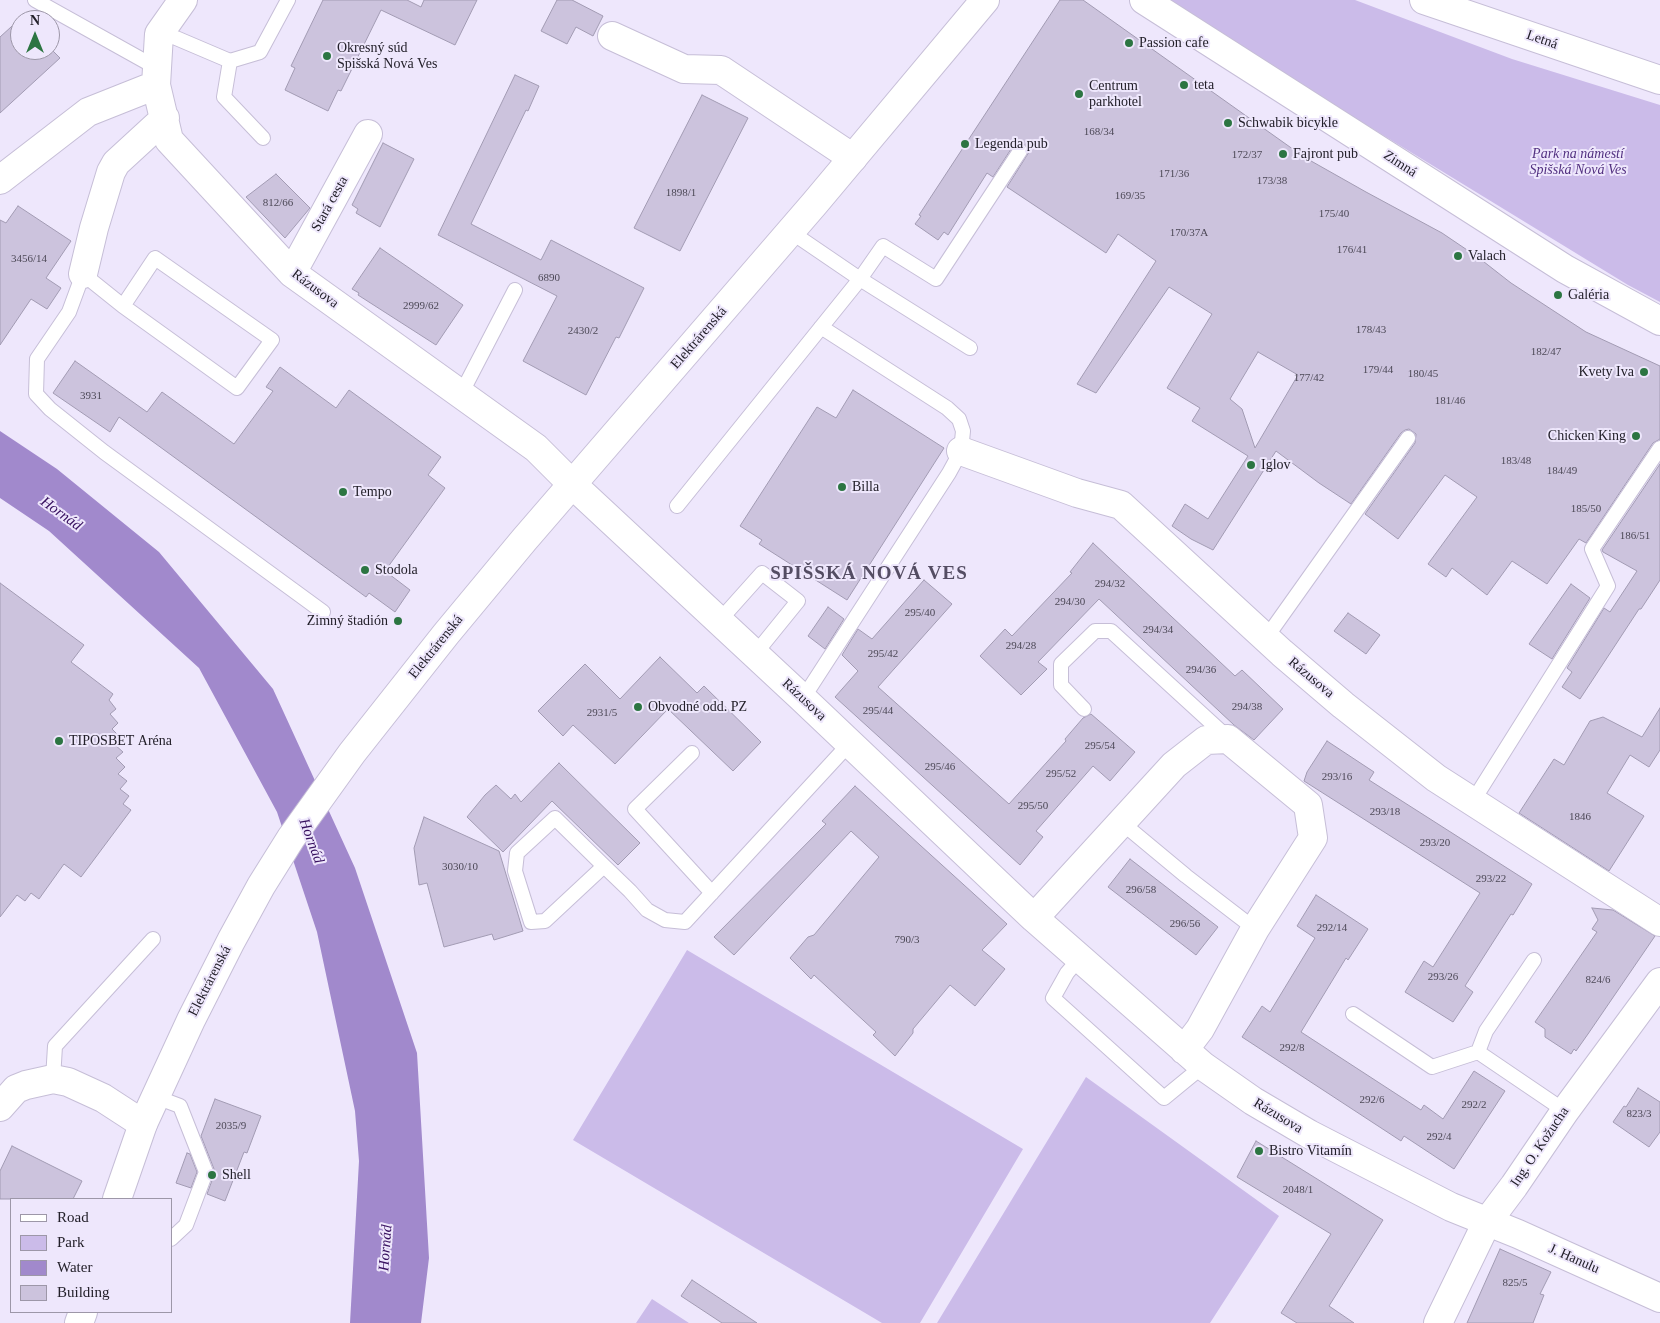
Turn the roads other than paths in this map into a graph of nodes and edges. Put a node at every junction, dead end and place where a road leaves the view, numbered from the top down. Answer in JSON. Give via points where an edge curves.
{"nodes":[{"id":1,"x":35,"y":0,"type":"edge"},
{"id":2,"x":184,"y":0,"type":"edge"},
{"id":3,"x":288,"y":0,"type":"edge"},
{"id":4,"x":985,"y":0,"type":"edge"},
{"id":5,"x":1144,"y":0,"type":"edge"},
{"id":6,"x":1424,"y":0,"type":"edge"},
{"id":7,"x":159,"y":34,"type":"junction"},
{"id":8,"x":612,"y":36,"type":"dead end"},
{"id":9,"x":230,"y":62,"type":"junction"},
{"id":10,"x":157,"y":77,"type":"junction"},
{"id":11,"x":1660,"y":80,"type":"edge"},
{"id":12,"x":167,"y":129,"type":"junction"},
{"id":13,"x":368,"y":134,"type":"dead end"},
{"id":14,"x":263,"y":138,"type":"dead end"},
{"id":15,"x":1020,"y":151,"type":"dead end"},
{"id":16,"x":853,"y":158,"type":"junction"},
{"id":17,"x":0,"y":180,"type":"edge"},
{"id":18,"x":791,"y":232,"type":"junction"},
{"id":19,"x":83,"y":274,"type":"junction"},
{"id":20,"x":292,"y":274,"type":"junction"},
{"id":21,"x":860,"y":279,"type":"junction"},
{"id":22,"x":515,"y":290,"type":"dead end"},
{"id":23,"x":123,"y":306,"type":"junction"},
{"id":24,"x":1660,"y":321,"type":"edge"},
{"id":25,"x":821,"y":327,"type":"junction"},
{"id":26,"x":970,"y":348,"type":"dead end"},
{"id":27,"x":461,"y":394,"type":"junction"},
{"id":28,"x":1408,"y":438,"type":"dead end"},
{"id":29,"x":1660,"y":448,"type":"edge"},
{"id":30,"x":961,"y":451,"type":"junction"},
{"id":31,"x":573,"y":485,"type":"junction"},
{"id":32,"x":677,"y":506,"type":"dead end"},
{"id":33,"x":324,"y":612,"type":"dead end"},
{"id":34,"x":718,"y":619,"type":"junction"},
{"id":35,"x":1266,"y":638,"type":"junction"},
{"id":36,"x":755,"y":654,"type":"junction"},
{"id":37,"x":802,"y":698,"type":"junction"},
{"id":38,"x":1084,"y":709,"type":"dead end"},
{"id":39,"x":1228,"y":739,"type":"junction"},
{"id":40,"x":850,"y":743,"type":"junction"},
{"id":41,"x":692,"y":753,"type":"dead end"},
{"id":42,"x":1473,"y":801,"type":"junction"},
{"id":43,"x":1121,"y":822,"type":"junction"},
{"id":44,"x":604,"y":866,"type":"junction"},
{"id":45,"x":712,"y":893,"type":"junction"},
{"id":46,"x":1034,"y":918,"type":"junction"},
{"id":47,"x":1660,"y":922,"type":"edge"},
{"id":48,"x":1255,"y":929,"type":"junction"},
{"id":49,"x":153,"y":939,"type":"dead end"},
{"id":50,"x":1079,"y":959,"type":"junction"},
{"id":51,"x":1534,"y":960,"type":"dead end"},
{"id":52,"x":1660,"y":982,"type":"edge"},
{"id":53,"x":1353,"y":1014,"type":"dead end"},
{"id":54,"x":1478,"y":1052,"type":"junction"},
{"id":55,"x":1194,"y":1058,"type":"junction"},
{"id":56,"x":53,"y":1079,"type":"junction"},
{"id":57,"x":156,"y":1097,"type":"junction"},
{"id":58,"x":0,"y":1107,"type":"edge"},
{"id":59,"x":1565,"y":1111,"type":"junction"},
{"id":60,"x":143,"y":1124,"type":"junction"},
{"id":61,"x":117,"y":1198,"type":"edge"},
{"id":62,"x":1487,"y":1222,"type":"junction"},
{"id":63,"x":172,"y":1238,"type":"edge"},
{"id":64,"x":1660,"y":1298,"type":"edge"},
{"id":65,"x":1438,"y":1323,"type":"edge"}],
"edges":[{"from":1,"to":10,"type":"lane"},
{"from":2,"to":7,"type":"street"},
{"from":3,"to":9,"type":"lane","via":[[260,52]]},
{"from":4,"to":16,"type":"street","name":"Elektrárenská"},
{"from":5,"to":24,"type":"street","name":"Zimná","via":[[1565,269]]},
{"from":6,"to":11,"type":"street","name":"Letná"},
{"from":7,"to":9,"type":"lane","via":[[176,38]]},
{"from":7,"to":10,"type":"street"},
{"from":8,"to":16,"type":"street","via":[[684,69],[721,70]]},
{"from":9,"to":14,"type":"lane","via":[[224,97]]},
{"from":10,"to":12,"type":"street"},
{"from":10,"to":17,"type":"street","via":[[88,112]]},
{"from":12,"to":19,"type":"street","via":[[116,163],[94,228]]},
{"from":12,"to":20,"type":"street","name":"Rázusova"},
{"from":13,"to":20,"type":"street","name":"Stará cesta"},
{"from":15,"to":21,"type":"lane","via":[[936,279],[883,246]]},
{"from":16,"to":18,"type":"street","name":"Elektrárenská"},
{"from":18,"to":21,"type":"lane"},
{"from":18,"to":31,"type":"street","name":"Elektrárenská"},
{"from":19,"to":23,"type":"lane"},
{"from":19,"to":33,"type":"lane","via":[[69,312],[37,360],[36,394],[50,410],[104,452]]},
{"from":20,"to":27,"type":"street","name":"Rázusova"},
{"from":21,"to":25,"type":"lane"},
{"from":21,"to":26,"type":"lane"},
{"from":22,"to":27,"type":"lane"},
{"from":23,"to":23,"type":"lane","via":[[238,388],[272,340],[155,258]]},
{"from":25,"to":30,"type":"lane","via":[[956,415],[963,431]]},
{"from":25,"to":32,"type":"lane"},
{"from":27,"to":31,"type":"street","name":"Rázusova","via":[[536,448]]},
{"from":28,"to":35,"type":"lane"},
{"from":29,"to":42,"type":"lane","via":[[1592,549],[1608,586]]},
{"from":30,"to":35,"type":"street","name":"Rázusova","via":[[1121,505]]},
{"from":30,"to":37,"type":"lane"},
{"from":31,"to":34,"type":"street","name":"Rázusova"},
{"from":31,"to":57,"type":"street","name":"Elektrárenská","via":[[446,634],[352,752],[291,838],[231,941]]},
{"from":34,"to":36,"type":"street","name":"Rázusova"},
{"from":34,"to":36,"type":"lane","via":[[762,573],[798,601]]},
{"from":35,"to":42,"type":"street","name":"Rázusova","via":[[1366,723],[1436,778]]},
{"from":36,"to":37,"type":"street","name":"Rázusova"},
{"from":37,"to":40,"type":"street","name":"Rázusova"},
{"from":38,"to":39,"type":"lane","via":[[1061,685],[1061,664],[1095,631],[1111,631]]},
{"from":39,"to":43,"type":"street","via":[[1206,740],[1174,764]]},
{"from":39,"to":48,"type":"street","via":[[1308,805],[1313,838]]},
{"from":40,"to":45,"type":"lane"},
{"from":40,"to":46,"type":"street","name":"Rázusova"},
{"from":41,"to":45,"type":"lane","via":[[635,809]]},
{"from":42,"to":47,"type":"street","name":"Rázusova"},
{"from":43,"to":46,"type":"street"},
{"from":43,"to":48,"type":"lane"},
{"from":44,"to":44,"type":"lane","via":[[555,818],[517,853],[515,871],[531,922],[545,921]]},
{"from":44,"to":45,"type":"lane","via":[[647,910],[665,920],[684,922]]},
{"from":46,"to":50,"type":"street","name":"Rázusova"},
{"from":48,"to":55,"type":"street","via":[[1200,1029]]},
{"from":49,"to":56,"type":"lane","via":[[55,1046]]},
{"from":50,"to":55,"type":"street","name":"Rázusova"},
{"from":50,"to":55,"type":"lane","via":[[1053,998],[1164,1098]]},
{"from":51,"to":54,"type":"lane","via":[[1486,1031]]},
{"from":52,"to":59,"type":"street","name":"Ing. O. Kožucha"},
{"from":53,"to":54,"type":"lane","via":[[1432,1068]]},
{"from":54,"to":59,"type":"lane"},
{"from":55,"to":62,"type":"street","name":"Rázusova","via":[[1253,1101],[1309,1134]]},
{"from":56,"to":58,"type":"street","via":[[16,1089]]},
{"from":56,"to":60,"type":"street","via":[[68,1082],[103,1098]]},
{"from":57,"to":60,"type":"street","name":"Elektrárenská"},
{"from":57,"to":63,"type":"lane","via":[[180,1106],[206,1172],[186,1224]]},
{"from":59,"to":62,"type":"street","name":"Ing. O. Kožucha"},
{"from":60,"to":61,"type":"street","name":"Elektrárenská"},
{"from":62,"to":64,"type":"street","name":"J. Hanulu"},
{"from":62,"to":65,"type":"street","name":"Ing. O. Kožucha"}]}
